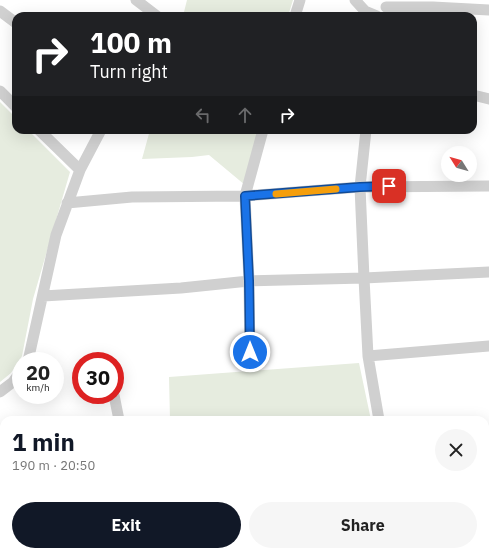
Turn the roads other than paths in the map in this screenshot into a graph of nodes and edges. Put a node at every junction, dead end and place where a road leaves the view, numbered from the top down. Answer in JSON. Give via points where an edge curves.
{"nodes":[{"id":1,"x":136,"y":0,"type":"edge"},
{"id":2,"x":300,"y":0,"type":"edge"},
{"id":3,"x":355,"y":0,"type":"edge"},
{"id":4,"x":387,"y":8,"type":"edge"},
{"id":5,"x":489,"y":10,"type":"edge"},
{"id":6,"x":0,"y":11,"type":"edge"},
{"id":7,"x":152,"y":12,"type":"edge"},
{"id":8,"x":296,"y":12,"type":"edge"},
{"id":9,"x":367,"y":12,"type":"edge"},
{"id":10,"x":12,"y":20,"type":"edge"},
{"id":11,"x":0,"y":92,"type":"edge"},
{"id":12,"x":477,"y":96,"type":"edge"},
{"id":13,"x":489,"y":99,"type":"edge"},
{"id":14,"x":12,"y":104,"type":"edge"},
{"id":15,"x":42,"y":134,"type":"edge"},
{"id":16,"x":99,"y":134,"type":"edge"},
{"id":17,"x":262,"y":134,"type":"edge"},
{"id":18,"x":366,"y":134,"type":"edge"},
{"id":19,"x":80,"y":170,"type":"junction"},
{"id":20,"x":489,"y":186,"type":"edge"},
{"id":21,"x":360,"y":187,"type":"junction"},
{"id":22,"x":245,"y":196,"type":"junction"},
{"id":23,"x":67,"y":203,"type":"junction"},
{"id":24,"x":489,"y":272,"type":"edge"},
{"id":25,"x":364,"y":278,"type":"junction"},
{"id":26,"x":249,"y":281,"type":"junction"},
{"id":27,"x":43,"y":296,"type":"junction"},
{"id":28,"x":489,"y":346,"type":"edge"},
{"id":29,"x":30,"y":352,"type":"edge"},
{"id":30,"x":368,"y":356,"type":"junction"},
{"id":31,"x":250,"y":366,"type":"dead end"},
{"id":32,"x":12,"y":383,"type":"edge"},
{"id":33,"x":0,"y":392,"type":"edge"},
{"id":34,"x":116,"y":404,"type":"edge"},
{"id":35,"x":118,"y":416,"type":"edge"},
{"id":36,"x":378,"y":416,"type":"edge"}],
"edges":[{"from":1,"to":7,"type":"street"},
{"from":2,"to":8,"type":"street"},
{"from":3,"to":9,"type":"street"},
{"from":4,"to":5,"type":"street"},
{"from":6,"to":10,"type":"street"},
{"from":11,"to":14,"type":"street"},
{"from":12,"to":13,"type":"street"},
{"from":15,"to":19,"type":"street"},
{"from":16,"to":19,"type":"street"},
{"from":17,"to":22,"type":"street"},
{"from":18,"to":21,"type":"street"},
{"from":19,"to":23,"type":"street"},
{"from":20,"to":21,"type":"street"},
{"from":21,"to":22,"type":"street"},
{"from":21,"to":25,"type":"street"},
{"from":22,"to":23,"type":"street","via":[[132,198]]},
{"from":22,"to":26,"type":"street"},
{"from":23,"to":27,"type":"street","via":[[56,235]]},
{"from":24,"to":25,"type":"street"},
{"from":25,"to":26,"type":"street"},
{"from":25,"to":30,"type":"street"},
{"from":26,"to":27,"type":"street"},
{"from":26,"to":31,"type":"street"},
{"from":27,"to":29,"type":"street"},
{"from":28,"to":30,"type":"street"},
{"from":30,"to":36,"type":"street"},
{"from":32,"to":33,"type":"street"},
{"from":34,"to":35,"type":"street"}]}
